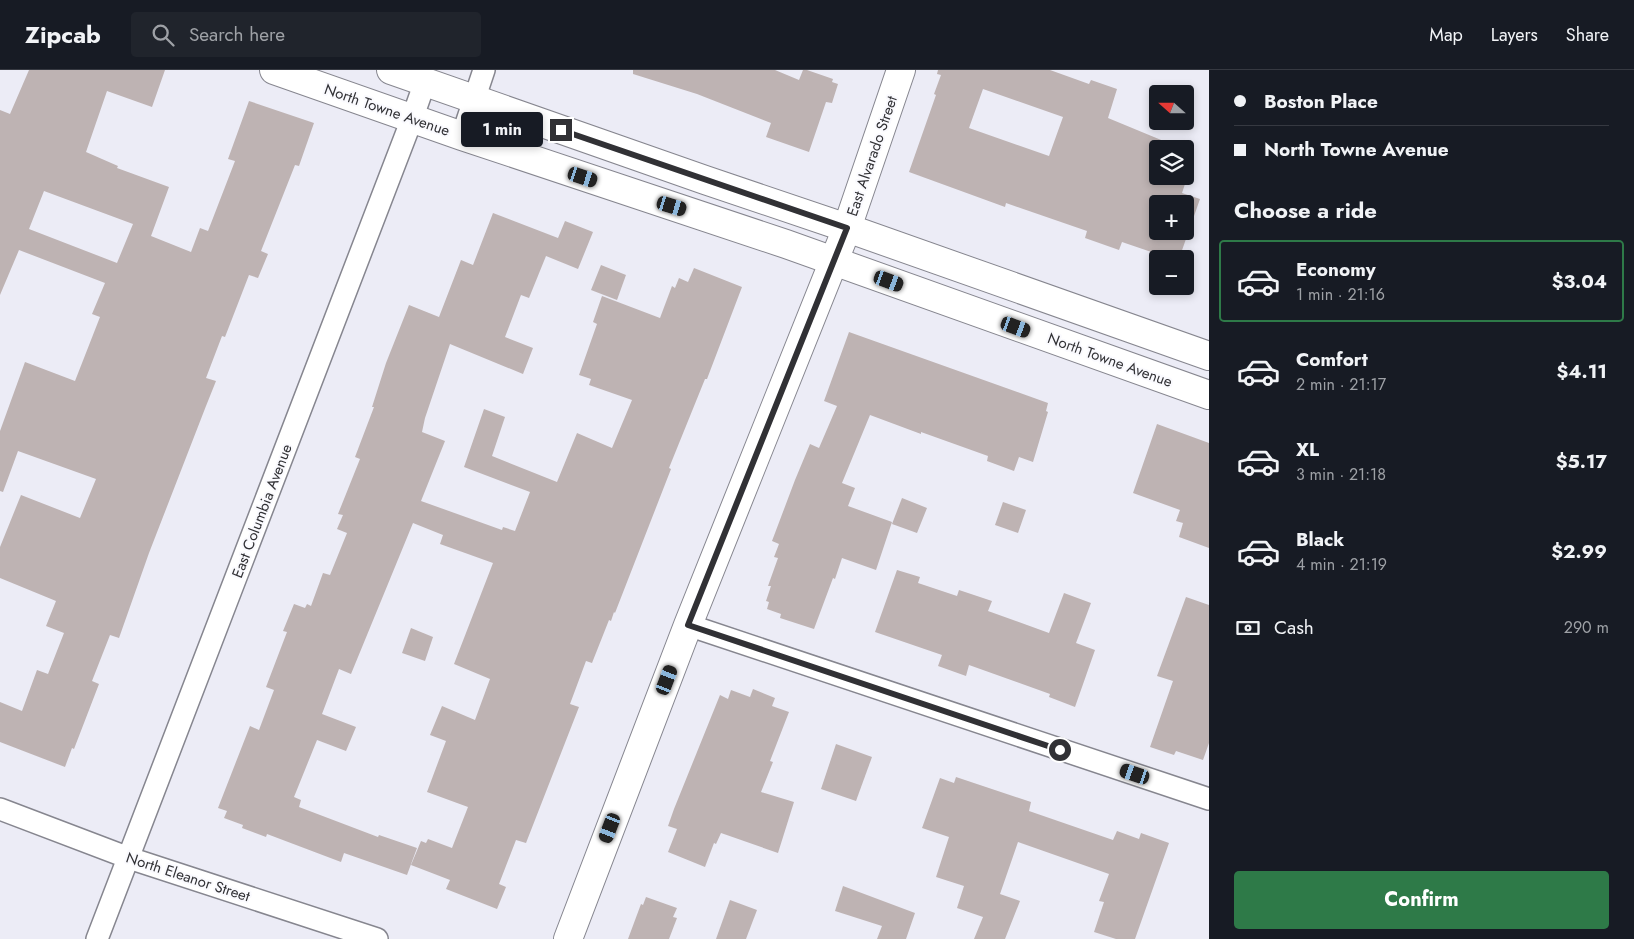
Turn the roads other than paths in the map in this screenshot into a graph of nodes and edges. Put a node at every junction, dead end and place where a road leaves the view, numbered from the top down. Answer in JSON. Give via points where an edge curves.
{"nodes":[{"id":1,"x":274,"y":70,"type":"edge"},
{"id":2,"x":391,"y":70,"type":"edge"},
{"id":3,"x":484,"y":70,"type":"edge"},
{"id":4,"x":901,"y":70,"type":"edge"},
{"id":5,"x":425,"y":82,"type":"junction"},
{"id":6,"x":474,"y":99,"type":"junction"},
{"id":7,"x":412,"y":119,"type":"junction"},
{"id":8,"x":462,"y":136,"type":"junction"},
{"id":9,"x":847,"y":228,"type":"junction"},
{"id":10,"x":834,"y":261,"type":"junction"},
{"id":11,"x":1209,"y":356,"type":"edge"},
{"id":12,"x":1209,"y":395,"type":"edge"},
{"id":13,"x":688,"y":625,"type":"junction"},
{"id":14,"x":1209,"y":799,"type":"edge"},
{"id":15,"x":0,"y":810,"type":"edge"},
{"id":16,"x":129,"y":858,"type":"junction"},
{"id":17,"x":97,"y":939,"type":"edge"},
{"id":18,"x":377,"y":939,"type":"edge"},
{"id":19,"x":568,"y":939,"type":"edge"}],
"edges":[{"from":1,"to":7,"type":"main road","name":"North Towne Avenue"},
{"from":2,"to":5,"type":"main road"},
{"from":3,"to":6,"type":"street"},
{"from":4,"to":9,"type":"main road","name":"East Alvarado Street"},
{"from":5,"to":6,"type":"main road"},
{"from":5,"to":7,"type":"street","name":"East Columbia Avenue"},
{"from":6,"to":8,"type":"street"},
{"from":6,"to":9,"type":"main road"},
{"from":7,"to":8,"type":"main road","name":"North Towne Avenue"},
{"from":7,"to":16,"type":"street","name":"East Columbia Avenue"},
{"from":8,"to":10,"type":"main road","name":"North Towne Avenue"},
{"from":9,"to":10,"type":"main road","name":"East Alvarado Street"},
{"from":9,"to":11,"type":"main road"},
{"from":10,"to":12,"type":"main road","name":"North Towne Avenue"},
{"from":10,"to":13,"type":"main road","name":"East Alvarado Street"},
{"from":13,"to":14,"type":"street"},
{"from":13,"to":19,"type":"main road","name":"East Alvarado Street"},
{"from":15,"to":16,"type":"street","name":"North Eleanor Street"},
{"from":16,"to":17,"type":"street","name":"East Columbia Avenue"},
{"from":16,"to":18,"type":"street","name":"North Eleanor Street"}]}
